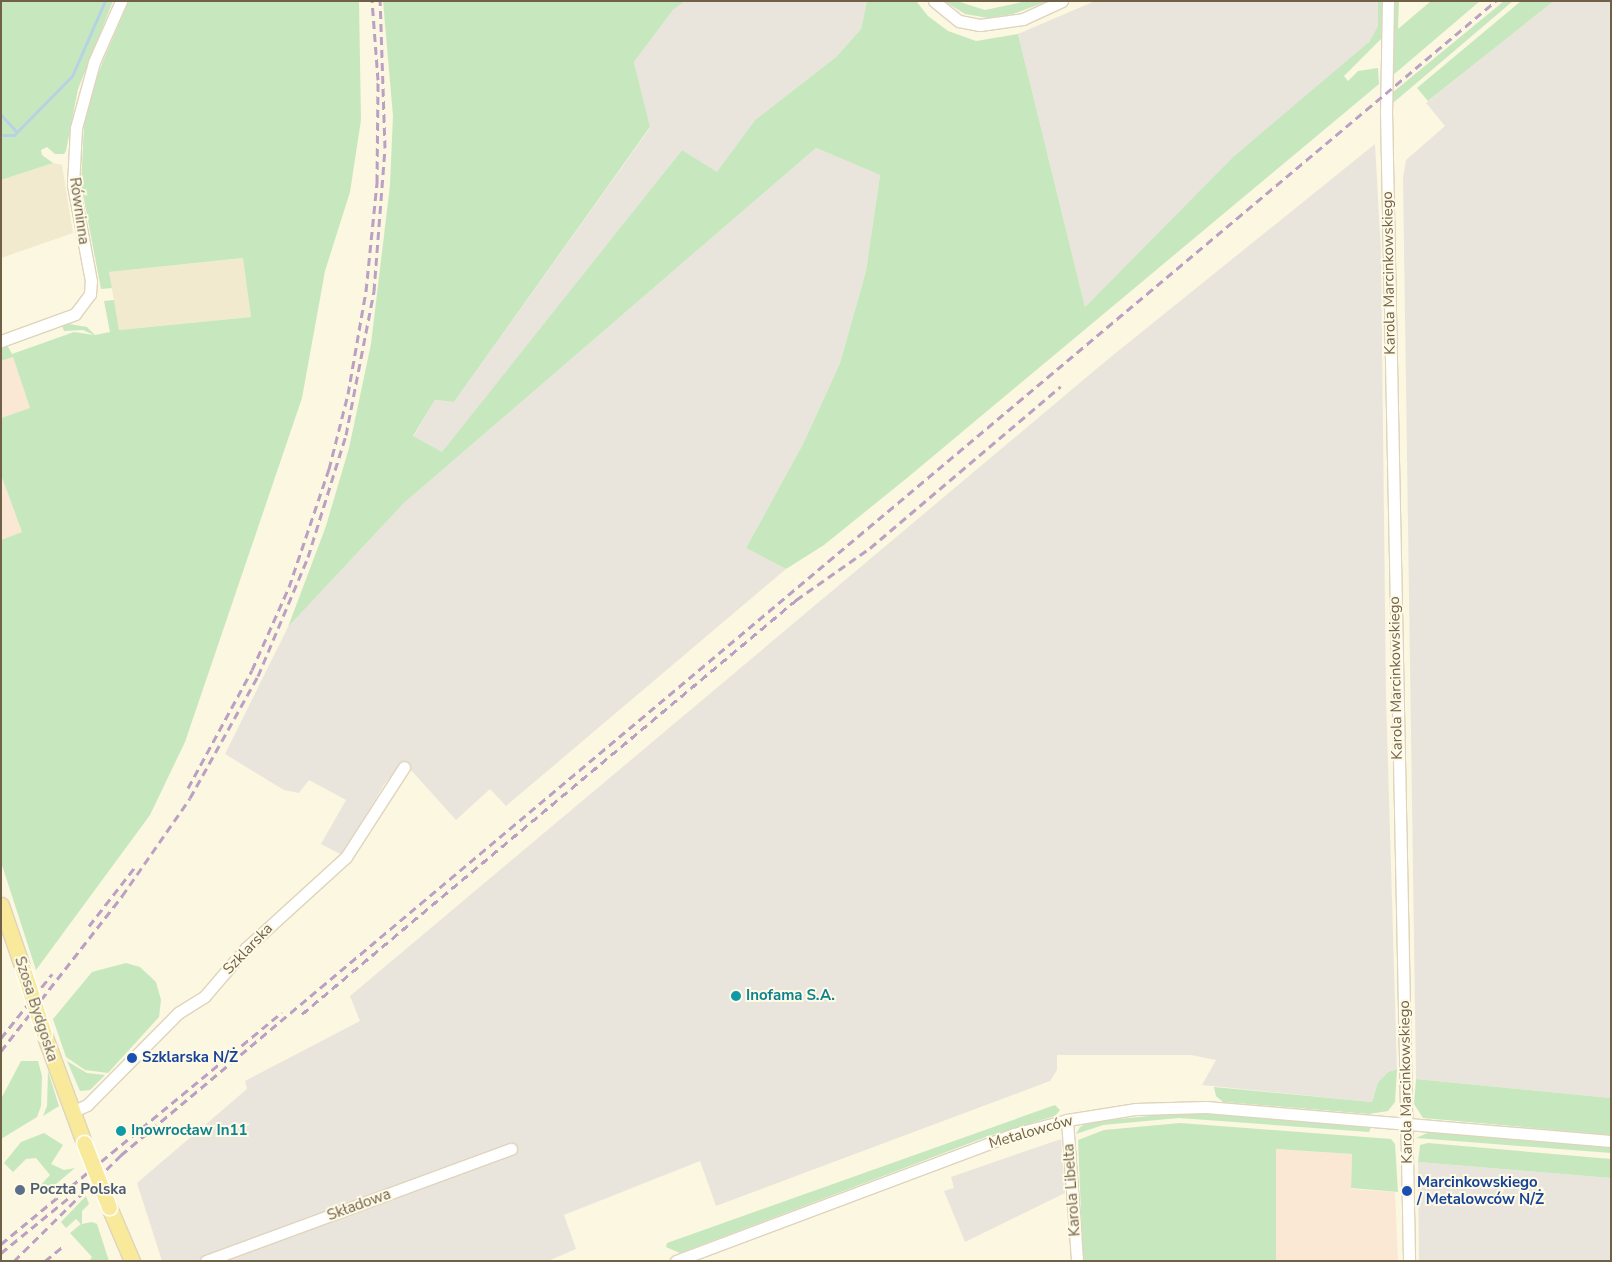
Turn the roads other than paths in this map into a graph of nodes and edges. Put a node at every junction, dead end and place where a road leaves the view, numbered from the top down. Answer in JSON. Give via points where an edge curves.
{"nodes":[{"id":1,"x":120,"y":1,"type":"edge"},
{"id":2,"x":934,"y":1,"type":"edge"},
{"id":3,"x":1062,"y":1,"type":"edge"},
{"id":4,"x":1388,"y":1,"type":"edge"},
{"id":5,"x":1,"y":341,"type":"edge"},
{"id":6,"x":404,"y":767,"type":"dead end"},
{"id":7,"x":1,"y":905,"type":"edge"},
{"id":8,"x":72,"y":1112,"type":"junction"},
{"id":9,"x":1067,"y":1120,"type":"junction"},
{"id":10,"x":1406,"y":1124,"type":"junction"},
{"id":11,"x":1611,"y":1141,"type":"edge"},
{"id":12,"x":511,"y":1149,"type":"dead end"},
{"id":13,"x":132,"y":1261,"type":"edge"},
{"id":14,"x":206,"y":1261,"type":"edge"},
{"id":15,"x":676,"y":1261,"type":"edge"},
{"id":16,"x":1077,"y":1261,"type":"edge"},
{"id":17,"x":1409,"y":1261,"type":"edge"}],
"edges":[{"from":1,"to":5,"type":"street","name":"Równinna","via":[[94,62],[76,128],[73,185],[91,281],[90,294],[75,314]]},
{"from":2,"to":3,"type":"street","via":[[959,21],[980,25],[1023,19]]},
{"from":4,"to":10,"type":"street","name":"Karola Marcinkowskiego","via":[[1386,94]]},
{"from":6,"to":8,"type":"street","name":"Szklarska","via":[[346,857],[246,948],[204,998],[178,1013],[87,1105]]},
{"from":7,"to":8,"type":"main road","name":"Szosa Bydgoska","bridge":true},
{"from":8,"to":13,"type":"main road","name":"Szosa Bydgoska","bridge":true},
{"from":9,"to":10,"type":"street","name":"Metalowców","via":[[1136,1109],[1198,1107]]},
{"from":9,"to":15,"type":"street","name":"Metalowców","via":[[998,1140]]},
{"from":9,"to":16,"type":"street","name":"Karola Libelta"},
{"from":10,"to":11,"type":"street","name":"Metalowców"},
{"from":10,"to":17,"type":"street","name":"Karola Marcinkowskiego"},
{"from":12,"to":14,"type":"street","name":"Składowa"}]}
